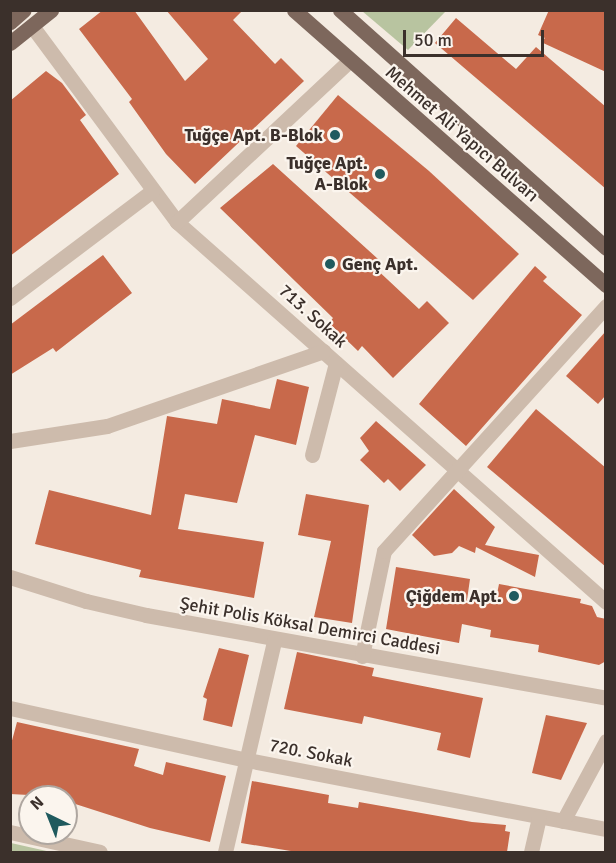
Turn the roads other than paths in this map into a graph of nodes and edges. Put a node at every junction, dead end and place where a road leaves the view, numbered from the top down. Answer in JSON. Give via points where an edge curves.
{"nodes":[{"id":1,"x":51,"y":10,"type":"edge"},
{"id":2,"x":294,"y":10,"type":"edge"},
{"id":3,"x":340,"y":10,"type":"edge"},
{"id":4,"x":32,"y":26,"type":"junction"},
{"id":5,"x":10,"y":43,"type":"edge"},
{"id":6,"x":349,"y":61,"type":"junction"},
{"id":7,"x":152,"y":191,"type":"junction"},
{"id":8,"x":177,"y":222,"type":"junction"},
{"id":9,"x":606,"y":248,"type":"edge"},
{"id":10,"x":606,"y":285,"type":"edge"},
{"id":11,"x":10,"y":298,"type":"edge"},
{"id":12,"x":606,"y":306,"type":"edge"},
{"id":13,"x":323,"y":351,"type":"junction"},
{"id":14,"x":336,"y":363,"type":"junction"},
{"id":15,"x":10,"y":441,"type":"edge"},
{"id":16,"x":312,"y":455,"type":"dead end"},
{"id":17,"x":457,"y":470,"type":"junction"},
{"id":18,"x":10,"y":577,"type":"edge"},
{"id":19,"x":606,"y":602,"type":"edge"},
{"id":20,"x":274,"y":641,"type":"junction"},
{"id":21,"x":362,"y":656,"type":"junction"},
{"id":22,"x":606,"y":698,"type":"edge"},
{"id":23,"x":10,"y":708,"type":"edge"},
{"id":24,"x":606,"y":741,"type":"edge"},
{"id":25,"x":247,"y":760,"type":"junction"},
{"id":26,"x":539,"y":817,"type":"junction"},
{"id":27,"x":563,"y":821,"type":"junction"},
{"id":28,"x":606,"y":829,"type":"edge"},
{"id":29,"x":10,"y":832,"type":"edge"},
{"id":30,"x":100,"y":852,"type":"edge"},
{"id":31,"x":225,"y":852,"type":"edge"},
{"id":32,"x":531,"y":852,"type":"edge"}],
"edges":[{"from":1,"to":4,"type":"main road"},
{"from":2,"to":6,"type":"main road","name":"Mehmet Ali Yapıcı Bulvarı"},
{"from":3,"to":9,"type":"main road","name":"Mehmet Ali Yapıcı Bulvarı"},
{"from":4,"to":5,"type":"main road"},
{"from":4,"to":7,"type":"street","name":"713. Sokak"},
{"from":6,"to":8,"type":"street"},
{"from":6,"to":10,"type":"main road","name":"Mehmet Ali Yapıcı Bulvarı"},
{"from":7,"to":8,"type":"street","name":"713. Sokak"},
{"from":7,"to":11,"type":"street"},
{"from":8,"to":13,"type":"street","name":"713. Sokak"},
{"from":12,"to":17,"type":"street"},
{"from":13,"to":14,"type":"street","name":"713. Sokak"},
{"from":13,"to":15,"type":"street","via":[[107,426]]},
{"from":14,"to":16,"type":"street"},
{"from":14,"to":17,"type":"street","name":"713. Sokak"},
{"from":17,"to":19,"type":"street","name":"713. Sokak"},
{"from":17,"to":21,"type":"street","via":[[384,551]]},
{"from":18,"to":20,"type":"street","name":"Şehit Polis Köksal Demirci Caddesi","via":[[96,604]]},
{"from":20,"to":21,"type":"street","name":"Şehit Polis Köksal Demirci Caddesi"},
{"from":20,"to":25,"type":"street"},
{"from":21,"to":22,"type":"street","name":"Şehit Polis Köksal Demirci Caddesi"},
{"from":23,"to":25,"type":"street","name":"720. Sokak"},
{"from":24,"to":27,"type":"street"},
{"from":25,"to":26,"type":"street","name":"720. Sokak"},
{"from":25,"to":31,"type":"street"},
{"from":26,"to":27,"type":"street","name":"720. Sokak"},
{"from":26,"to":32,"type":"street"},
{"from":27,"to":28,"type":"street","name":"720. Sokak"},
{"from":29,"to":30,"type":"street"}]}
